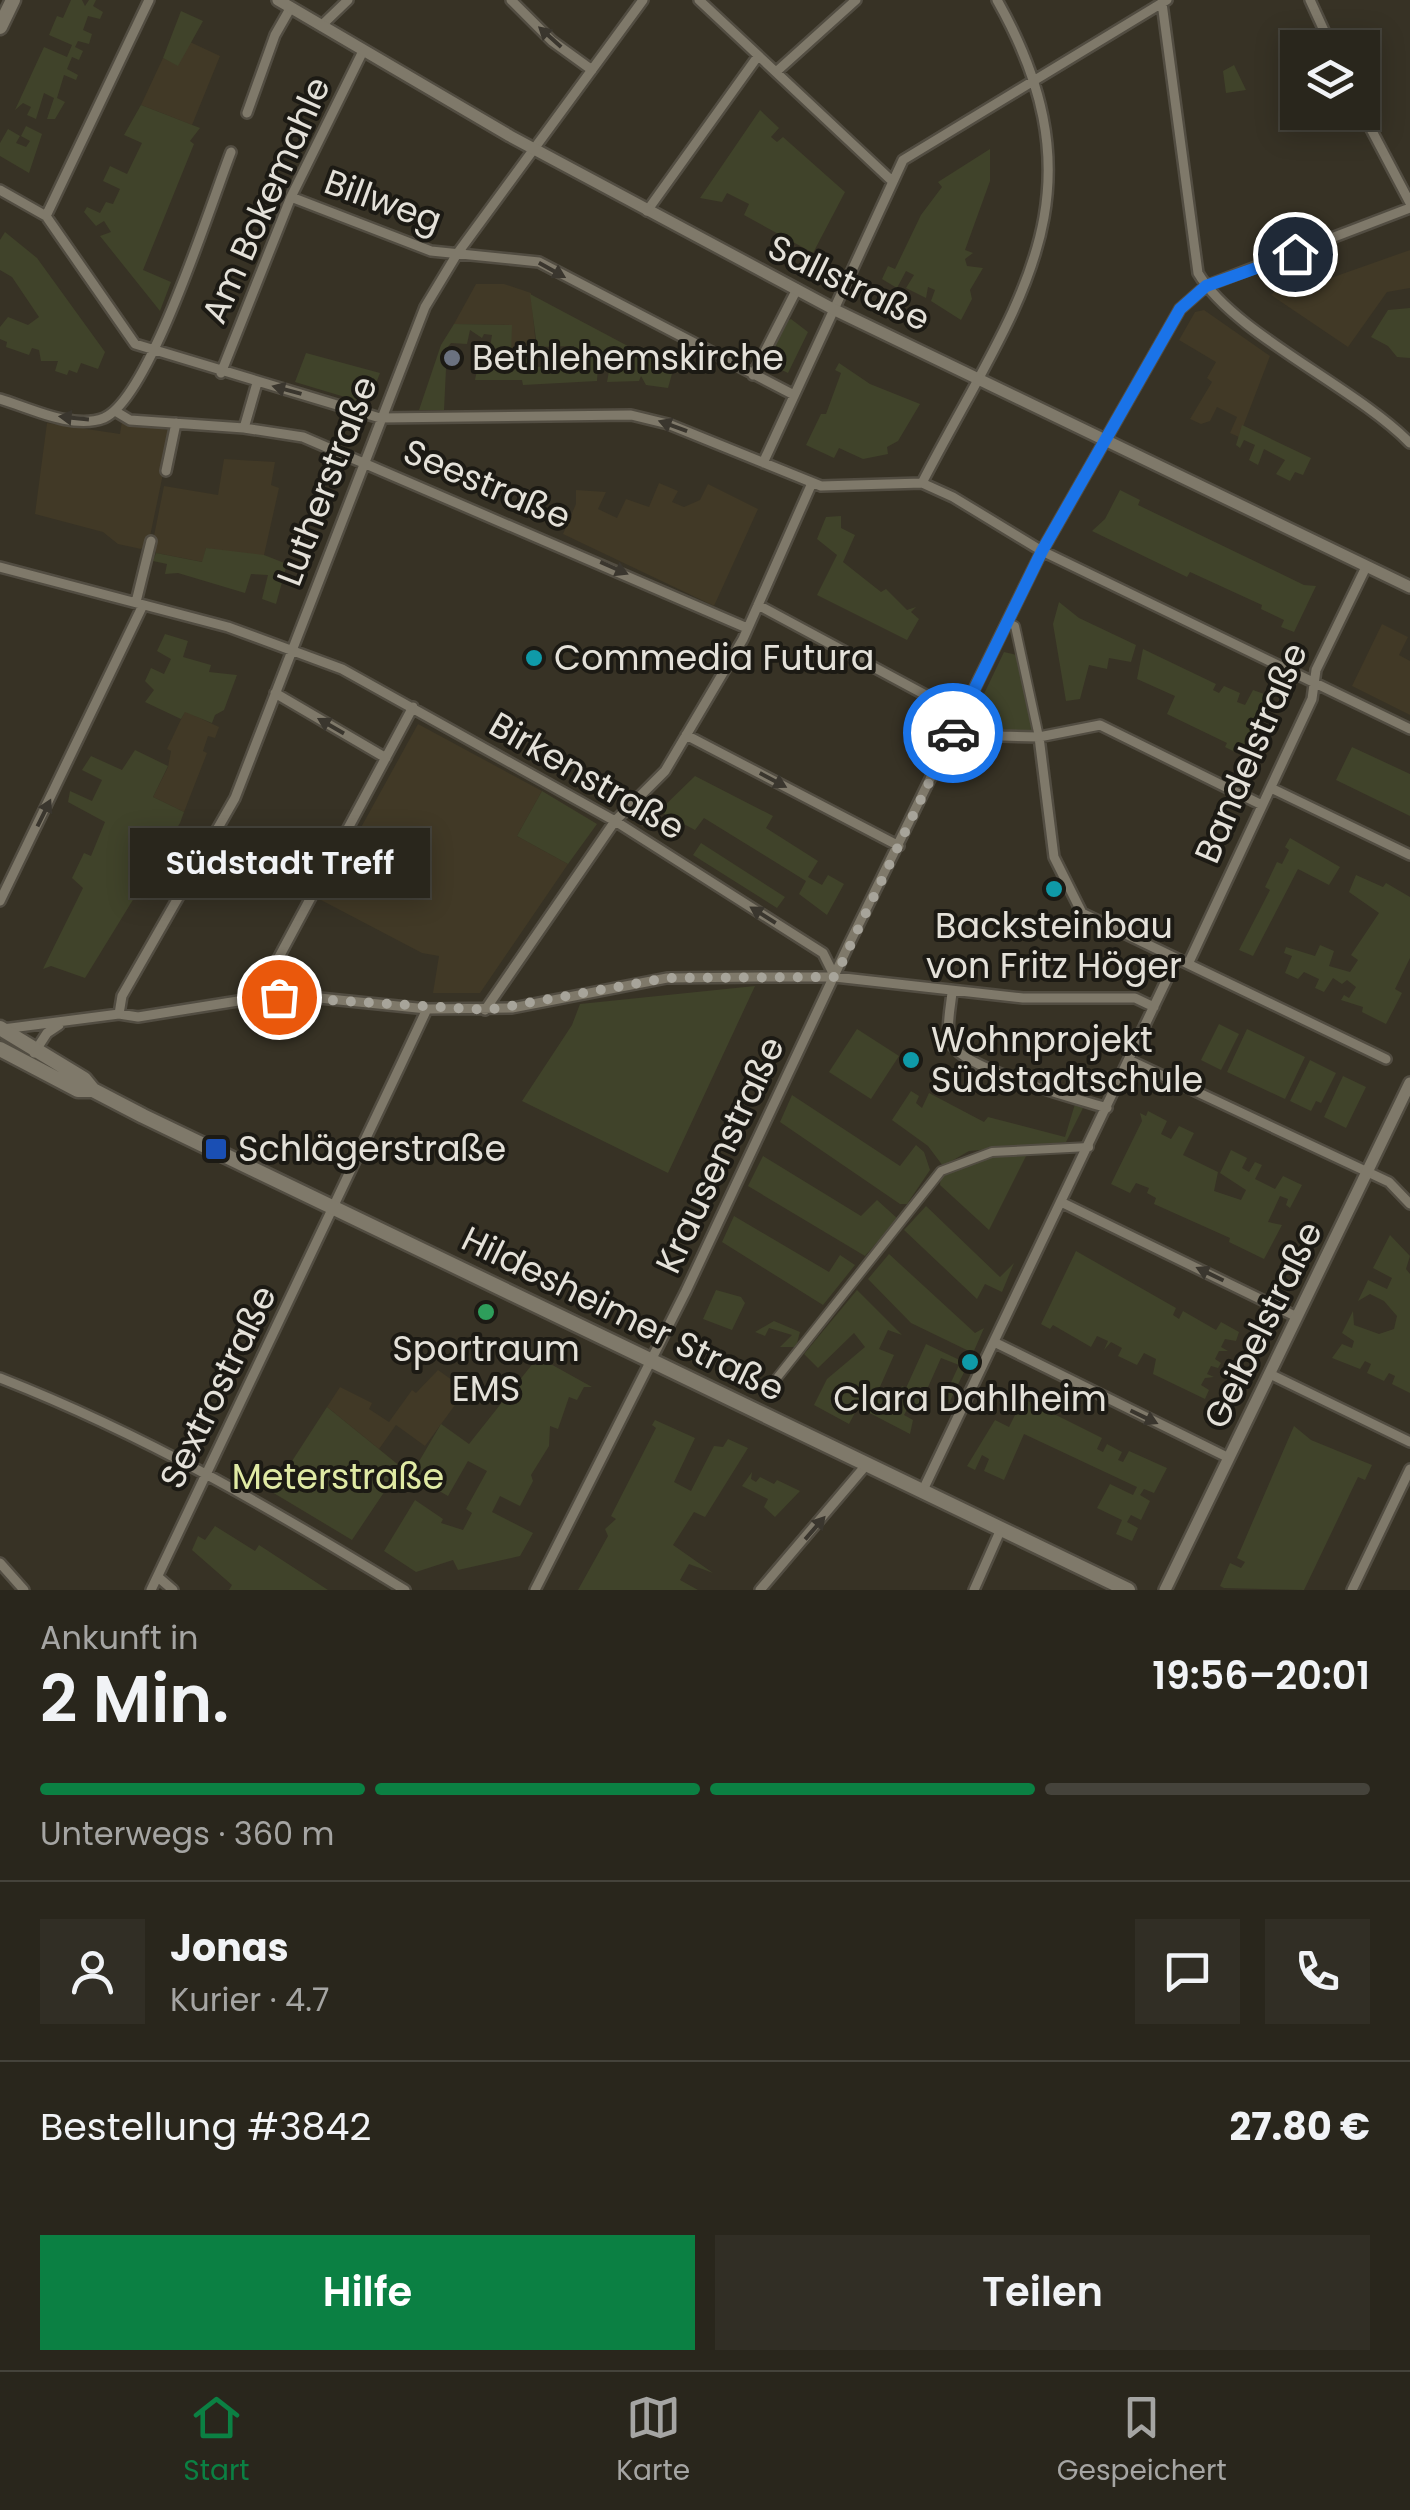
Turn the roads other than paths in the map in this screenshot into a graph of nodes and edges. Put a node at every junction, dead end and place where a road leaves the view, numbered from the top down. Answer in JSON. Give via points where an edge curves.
{"nodes":[{"id":1,"x":12,"y":0,"type":"edge"},
{"id":2,"x":149,"y":0,"type":"edge"},
{"id":3,"x":278,"y":0,"type":"edge"},
{"id":4,"x":348,"y":0,"type":"edge"},
{"id":5,"x":511,"y":0,"type":"edge"},
{"id":6,"x":643,"y":0,"type":"edge"},
{"id":7,"x":699,"y":0,"type":"edge"},
{"id":8,"x":856,"y":0,"type":"edge"},
{"id":9,"x":997,"y":0,"type":"edge"},
{"id":10,"x":1310,"y":0,"type":"edge"},
{"id":11,"x":1164,"y":1,"type":"edge"},
{"id":12,"x":291,"y":7,"type":"junction"},
{"id":13,"x":322,"y":26,"type":"junction"},
{"id":14,"x":0,"y":27,"type":"edge"},
{"id":15,"x":1324,"y":30,"type":"edge"},
{"id":16,"x":363,"y":51,"type":"junction"},
{"id":17,"x":758,"y":56,"type":"junction"},
{"id":18,"x":592,"y":70,"type":"junction"},
{"id":19,"x":776,"y":72,"type":"junction"},
{"id":20,"x":1036,"y":80,"type":"junction"},
{"id":21,"x":246,"y":112,"type":"dead end"},
{"id":22,"x":1371,"y":130,"type":"edge"},
{"id":23,"x":534,"y":149,"type":"junction"},
{"id":24,"x":231,"y":152,"type":"dead end"},
{"id":25,"x":892,"y":180,"type":"junction"},
{"id":26,"x":0,"y":190,"type":"edge"},
{"id":27,"x":291,"y":197,"type":"junction"},
{"id":28,"x":1410,"y":205,"type":"edge"},
{"id":29,"x":647,"y":210,"type":"junction"},
{"id":30,"x":46,"y":216,"type":"junction"},
{"id":31,"x":458,"y":254,"type":"junction"},
{"id":32,"x":1206,"y":286,"type":"junction"},
{"id":33,"x":797,"y":290,"type":"junction"},
{"id":34,"x":835,"y":310,"type":"junction"},
{"id":35,"x":154,"y":350,"type":"junction"},
{"id":36,"x":221,"y":373,"type":"junction"},
{"id":37,"x":754,"y":375,"type":"junction"},
{"id":38,"x":977,"y":378,"type":"junction"},
{"id":39,"x":257,"y":383,"type":"junction"},
{"id":40,"x":794,"y":395,"type":"junction"},
{"id":41,"x":0,"y":400,"type":"edge"},
{"id":42,"x":114,"y":412,"type":"junction"},
{"id":43,"x":380,"y":418,"type":"junction"},
{"id":44,"x":176,"y":423,"type":"junction"},
{"id":45,"x":244,"y":428,"type":"junction"},
{"id":46,"x":1105,"y":441,"type":"junction"},
{"id":47,"x":1410,"y":443,"type":"edge"},
{"id":48,"x":363,"y":462,"type":"junction"},
{"id":49,"x":763,"y":463,"type":"junction"},
{"id":50,"x":166,"y":471,"type":"dead end"},
{"id":51,"x":812,"y":482,"type":"junction"},
{"id":52,"x":922,"y":483,"type":"junction"},
{"id":53,"x":151,"y":541,"type":"dead end"},
{"id":54,"x":1042,"y":551,"type":"junction"},
{"id":55,"x":0,"y":566,"type":"edge"},
{"id":56,"x":1366,"y":567,"type":"junction"},
{"id":57,"x":1410,"y":587,"type":"edge"},
{"id":58,"x":139,"y":604,"type":"junction"},
{"id":59,"x":758,"y":606,"type":"junction"},
{"id":60,"x":1007,"y":622,"type":"junction"},
{"id":61,"x":747,"y":628,"type":"junction"},
{"id":62,"x":292,"y":648,"type":"junction"},
{"id":63,"x":1316,"y":684,"type":"junction"},
{"id":64,"x":275,"y":693,"type":"junction"},
{"id":65,"x":413,"y":707,"type":"junction"},
{"id":66,"x":960,"y":717,"type":"junction"},
{"id":67,"x":1410,"y":729,"type":"edge"},
{"id":68,"x":686,"y":735,"type":"junction"},
{"id":69,"x":1039,"y":736,"type":"junction"},
{"id":70,"x":386,"y":758,"type":"junction"},
{"id":71,"x":1270,"y":788,"type":"junction"},
{"id":72,"x":1262,"y":806,"type":"junction"},
{"id":73,"x":615,"y":822,"type":"junction"},
{"id":74,"x":899,"y":846,"type":"junction"},
{"id":75,"x":1410,"y":855,"type":"edge"},
{"id":76,"x":0,"y":900,"type":"edge"},
{"id":77,"x":1176,"y":960,"type":"junction"},
{"id":78,"x":1188,"y":962,"type":"junction"},
{"id":79,"x":835,"y":977,"type":"junction"},
{"id":80,"x":952,"y":992,"type":"junction"},
{"id":81,"x":258,"y":998,"type":"junction"},
{"id":82,"x":1154,"y":1007,"type":"junction"},
{"id":83,"x":427,"y":1009,"type":"junction"},
{"id":84,"x":485,"y":1010,"type":"junction"},
{"id":85,"x":118,"y":1014,"type":"junction"},
{"id":86,"x":60,"y":1025,"type":"junction"},
{"id":87,"x":2,"y":1028,"type":"edge"},
{"id":88,"x":0,"y":1049,"type":"edge"},
{"id":89,"x":36,"y":1050,"type":"junction"},
{"id":90,"x":1386,"y":1059,"type":"dead end"},
{"id":91,"x":1129,"y":1060,"type":"junction"},
{"id":92,"x":28,"y":1064,"type":"junction"},
{"id":93,"x":1410,"y":1084,"type":"edge"},
{"id":94,"x":93,"y":1090,"type":"junction"},
{"id":95,"x":1106,"y":1108,"type":"junction"},
{"id":96,"x":1089,"y":1147,"type":"junction"},
{"id":97,"x":1367,"y":1172,"type":"junction"},
{"id":98,"x":1063,"y":1202,"type":"junction"},
{"id":99,"x":1410,"y":1204,"type":"edge"},
{"id":100,"x":333,"y":1208,"type":"junction"},
{"id":101,"x":1297,"y":1317,"type":"junction"},
{"id":102,"x":994,"y":1342,"type":"junction"},
{"id":103,"x":651,"y":1362,"type":"junction"},
{"id":104,"x":1270,"y":1374,"type":"junction"},
{"id":105,"x":0,"y":1378,"type":"edge"},
{"id":106,"x":765,"y":1392,"type":"dead end"},
{"id":107,"x":1410,"y":1442,"type":"edge"},
{"id":108,"x":1229,"y":1458,"type":"junction"},
{"id":109,"x":867,"y":1464,"type":"junction"},
{"id":110,"x":1410,"y":1469,"type":"edge"},
{"id":111,"x":206,"y":1470,"type":"junction"},
{"id":112,"x":922,"y":1490,"type":"junction"},
{"id":113,"x":1002,"y":1529,"type":"junction"},
{"id":114,"x":0,"y":1563,"type":"edge"},
{"id":115,"x":158,"y":1577,"type":"junction"},
{"id":116,"x":24,"y":1590,"type":"edge"},
{"id":117,"x":152,"y":1590,"type":"edge"},
{"id":118,"x":173,"y":1590,"type":"edge"},
{"id":119,"x":405,"y":1590,"type":"edge"},
{"id":120,"x":535,"y":1590,"type":"edge"},
{"id":121,"x":760,"y":1590,"type":"edge"},
{"id":122,"x":974,"y":1590,"type":"edge"},
{"id":123,"x":1128,"y":1590,"type":"edge"},
{"id":124,"x":1165,"y":1590,"type":"edge"},
{"id":125,"x":1352,"y":1590,"type":"edge"}],
"edges":[{"from":1,"to":14,"type":"main road"},
{"from":2,"to":30,"type":"street"},
{"from":3,"to":12,"type":"street","name":"Sallstraße"},
{"from":4,"to":13,"type":"street"},
{"from":18,"to":5,"type":"street","one_way":true},
{"from":6,"to":18,"type":"street","name":"Lutherstraße"},
{"from":7,"to":17,"type":"street"},
{"from":8,"to":19,"type":"street"},
{"from":9,"to":20,"type":"street"},
{"from":10,"to":15,"type":"street"},
{"from":11,"to":20,"type":"street"},
{"from":11,"to":32,"type":"street","via":[[1198,273]]},
{"from":12,"to":13,"type":"street","name":"Sallstraße"},
{"from":12,"to":21,"type":"street"},
{"from":13,"to":16,"type":"street","name":"Sallstraße"},
{"from":16,"to":23,"type":"street","name":"Sallstraße"},
{"from":16,"to":27,"type":"street","name":"Am Bokemahle"},
{"from":17,"to":19,"type":"street"},
{"from":17,"to":29,"type":"street"},
{"from":18,"to":23,"type":"street","name":"Lutherstraße"},
{"from":19,"to":25,"type":"street"},
{"from":20,"to":25,"type":"street","via":[[912,153]]},
{"from":20,"to":38,"type":"street","via":[[1048,140],[1046,220],[1019,297]]},
{"from":22,"to":28,"type":"street"},
{"from":23,"to":29,"type":"street","name":"Sallstraße"},
{"from":23,"to":31,"type":"street","name":"Lutherstraße"},
{"from":24,"to":35,"type":"street"},
{"from":25,"to":34,"type":"street"},
{"from":26,"to":30,"type":"street"},
{"from":27,"to":31,"type":"street","name":"Billweg","via":[[431,251]]},
{"from":27,"to":36,"type":"street","name":"Am Bokemahle"},
{"from":28,"to":32,"type":"street"},
{"from":29,"to":33,"type":"street","name":"Sallstraße"},
{"from":30,"to":35,"type":"street","via":[[135,344]]},
{"from":31,"to":37,"type":"street","name":"Billweg","one_way":true,"via":[[539,262]]},
{"from":31,"to":43,"type":"street","name":"Lutherstraße","via":[[425,307]]},
{"from":32,"to":46,"type":"street","name":"Krausenstraße","via":[[1180,309]]},
{"from":32,"to":47,"type":"street"},
{"from":33,"to":34,"type":"street","name":"Sallstraße"},
{"from":33,"to":37,"type":"street"},
{"from":34,"to":38,"type":"street","name":"Sallstraße"},
{"from":34,"to":40,"type":"street"},
{"from":35,"to":36,"type":"street"},
{"from":35,"to":42,"type":"street"},
{"from":36,"to":39,"type":"street"},
{"from":37,"to":40,"type":"street","name":"Billweg"},
{"from":38,"to":46,"type":"street","name":"Sallstraße"},
{"from":38,"to":52,"type":"street"},
{"from":43,"to":39,"type":"street","one_way":true},
{"from":39,"to":45,"type":"street"},
{"from":40,"to":49,"type":"street"},
{"from":42,"to":41,"type":"street","one_way":true,"via":[[73,421]]},
{"from":42,"to":44,"type":"street","name":"Seestraße","via":[[130,420]]},
{"from":43,"to":48,"type":"street","name":"Lutherstraße"},
{"from":49,"to":43,"type":"street","one_way":true,"via":[[631,415]]},
{"from":44,"to":45,"type":"street","name":"Seestraße"},
{"from":44,"to":50,"type":"street"},
{"from":45,"to":48,"type":"street","name":"Seestraße","via":[[304,437]]},
{"from":46,"to":54,"type":"street","name":"Krausenstraße"},
{"from":46,"to":56,"type":"street","name":"Sallstraße"},
{"from":48,"to":61,"type":"street","name":"Seestraße","one_way":true},
{"from":48,"to":62,"type":"street","name":"Lutherstraße"},
{"from":49,"to":51,"type":"street"},
{"from":51,"to":52,"type":"street","via":[[833,488]]},
{"from":51,"to":59,"type":"street"},
{"from":52,"to":54,"type":"street"},
{"from":53,"to":58,"type":"street"},
{"from":54,"to":60,"type":"street","name":"Krausenstraße"},
{"from":54,"to":63,"type":"street"},
{"from":55,"to":58,"type":"street","name":"Birkenstraße"},
{"from":56,"to":57,"type":"street","name":"Sallstraße"},
{"from":56,"to":63,"type":"street","name":"Bandelstraße","via":[[1316,670]]},
{"from":58,"to":62,"type":"street","name":"Birkenstraße"},
{"from":76,"to":58,"type":"street","one_way":true},
{"from":59,"to":61,"type":"street"},
{"from":59,"to":66,"type":"street"},
{"from":60,"to":66,"type":"street","name":"Krausenstraße"},
{"from":60,"to":69,"type":"street","via":[[1016,626]]},
{"from":61,"to":68,"type":"street"},
{"from":62,"to":64,"type":"street","name":"Lutherstraße"},
{"from":62,"to":65,"type":"street","name":"Birkenstraße"},
{"from":63,"to":67,"type":"street"},
{"from":63,"to":71,"type":"street","name":"Bandelstraße"},
{"from":70,"to":64,"type":"street","one_way":true},
{"from":64,"to":85,"type":"street","name":"Lutherstraße","via":[[236,798],[122,996]]},
{"from":65,"to":70,"type":"street"},
{"from":65,"to":73,"type":"street","name":"Birkenstraße"},
{"from":66,"to":69,"type":"street","via":[[1002,736]]},
{"from":66,"to":74,"type":"street","name":"Krausenstraße"},
{"from":68,"to":73,"type":"street","via":[[665,771]]},
{"from":68,"to":74,"type":"street","one_way":true},
{"from":69,"to":72,"type":"street","via":[[1100,726]]},
{"from":69,"to":77,"type":"street","via":[[1054,857],[1077,905],[1091,919]]},
{"from":70,"to":81,"type":"street"},
{"from":71,"to":72,"type":"street","name":"Bandelstraße"},
{"from":71,"to":75,"type":"street"},
{"from":72,"to":78,"type":"street","name":"Bandelstraße"},
{"from":79,"to":73,"type":"street","name":"Birkenstraße","one_way":true,"via":[[823,953]]},
{"from":73,"to":84,"type":"street"},
{"from":74,"to":79,"type":"street","name":"Krausenstraße"},
{"from":77,"to":78,"type":"street"},
{"from":77,"to":82,"type":"street"},
{"from":78,"to":90,"type":"street"},
{"from":79,"to":80,"type":"street"},
{"from":79,"to":84,"type":"street","via":[[667,978]]},
{"from":79,"to":103,"type":"street","name":"Krausenstraße"},
{"from":80,"to":82,"type":"street","via":[[1135,998]]},
{"from":80,"to":95,"type":"street","via":[[950,1034],[960,1052],[1012,1078]]},
{"from":81,"to":83,"type":"street","via":[[343,998]]},
{"from":81,"to":85,"type":"street","via":[[138,1017]]},
{"from":82,"to":91,"type":"street"},
{"from":83,"to":84,"type":"street"},
{"from":83,"to":100,"type":"street","name":"Sextrostraße"},
{"from":85,"to":86,"type":"street"},
{"from":86,"to":87,"type":"street"},
{"from":86,"to":89,"type":"street"},
{"from":87,"to":89,"type":"main road","name":"Hildesheimer Straße"},
{"from":88,"to":92,"type":"main road","name":"Hildesheimer Straße"},
{"from":89,"to":92,"type":"street"},
{"from":89,"to":94,"type":"main road","name":"Hildesheimer Straße"},
{"from":91,"to":95,"type":"street"},
{"from":91,"to":97,"type":"street"},
{"from":92,"to":94,"type":"main road","name":"Hildesheimer Straße","via":[[78,1090]]},
{"from":93,"to":97,"type":"street","name":"Geibelstraße"},
{"from":94,"to":100,"type":"main road","name":"Hildesheimer Straße"},
{"from":95,"to":96,"type":"street"},
{"from":96,"to":98,"type":"street"},
{"from":96,"to":106,"type":"street","via":[[992,1152],[941,1171]]},
{"from":97,"to":99,"type":"street","via":[[1389,1182]]},
{"from":97,"to":101,"type":"street","name":"Geibelstraße"},
{"from":101,"to":98,"type":"street","one_way":true},
{"from":98,"to":102,"type":"street"},
{"from":100,"to":103,"type":"main road","name":"Hildesheimer Straße"},
{"from":100,"to":111,"type":"street","name":"Sextrostraße"},
{"from":101,"to":104,"type":"street","name":"Geibelstraße"},
{"from":102,"to":108,"type":"street","one_way":true},
{"from":102,"to":112,"type":"street"},
{"from":103,"to":109,"type":"main road","name":"Hildesheimer Straße"},
{"from":103,"to":120,"type":"street","name":"Krausenstraße"},
{"from":104,"to":107,"type":"street"},
{"from":104,"to":108,"type":"street","name":"Geibelstraße"},
{"from":105,"to":111,"type":"street"},
{"from":108,"to":124,"type":"street","name":"Geibelstraße"},
{"from":109,"to":112,"type":"main road","name":"Hildesheimer Straße"},
{"from":121,"to":109,"type":"street","one_way":true},
{"from":110,"to":125,"type":"street"},
{"from":111,"to":115,"type":"street","name":"Sextrostraße"},
{"from":111,"to":119,"type":"street"},
{"from":112,"to":113,"type":"main road","name":"Hildesheimer Straße"},
{"from":113,"to":122,"type":"street"},
{"from":113,"to":123,"type":"main road","name":"Hildesheimer Straße"},
{"from":114,"to":116,"type":"street"},
{"from":115,"to":117,"type":"street","name":"Sextrostraße"},
{"from":115,"to":118,"type":"street"}]}
